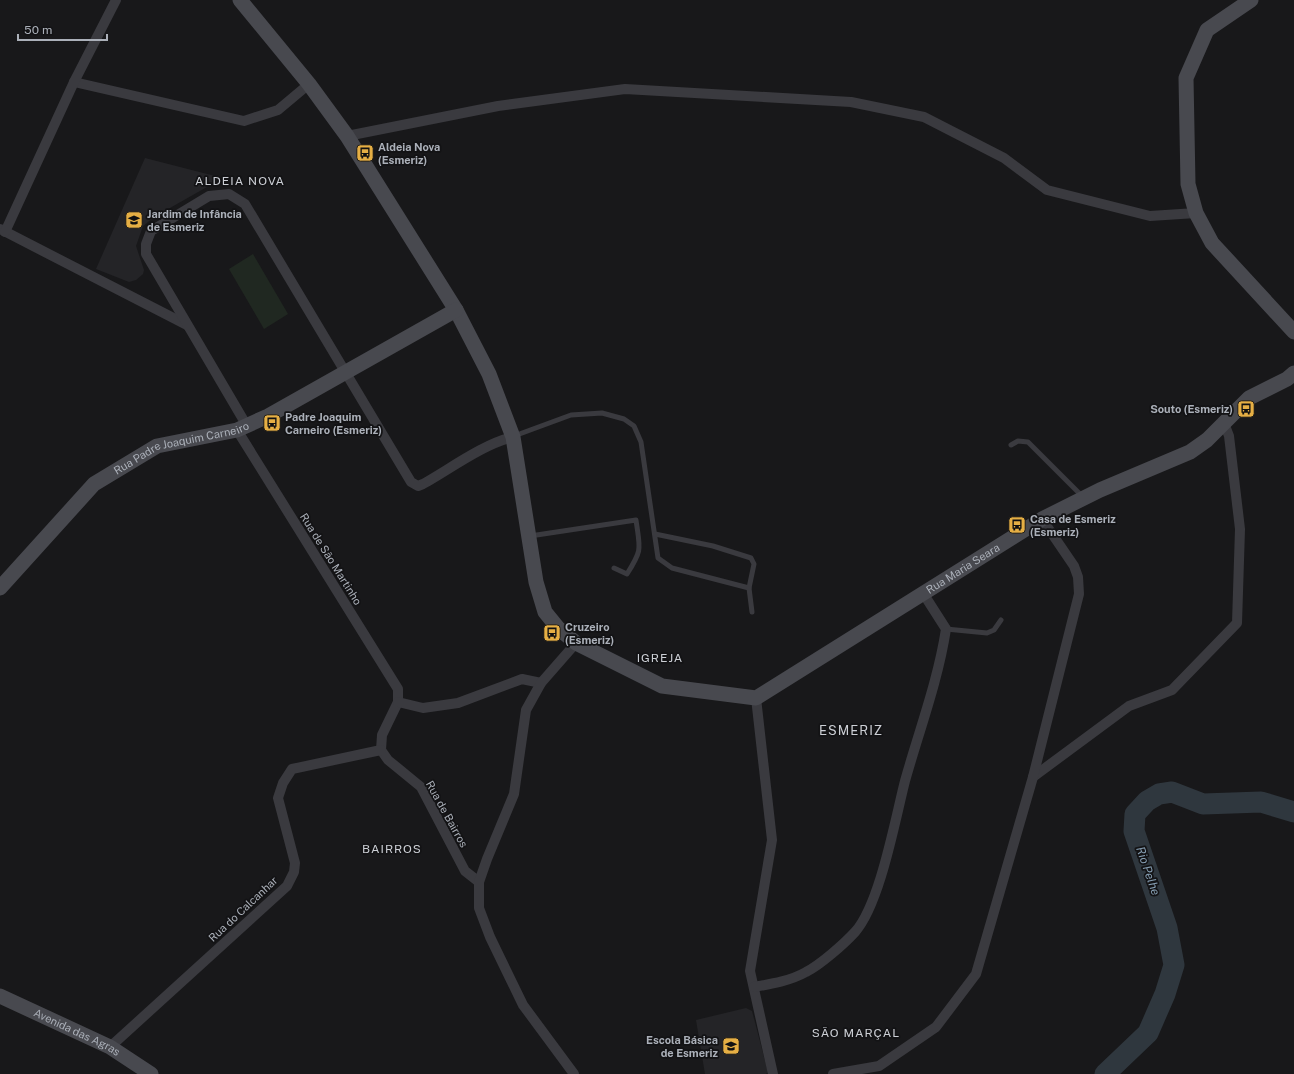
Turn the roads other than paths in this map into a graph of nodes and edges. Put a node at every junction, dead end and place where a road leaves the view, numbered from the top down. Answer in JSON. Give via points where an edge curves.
{"nodes":[{"id":1,"x":116,"y":0,"type":"edge"},
{"id":2,"x":240,"y":0,"type":"edge"},
{"id":3,"x":1251,"y":0,"type":"edge"},
{"id":4,"x":74,"y":82,"type":"junction"},
{"id":5,"x":309,"y":84,"type":"junction"},
{"id":6,"x":347,"y":136,"type":"junction"},
{"id":7,"x":1196,"y":213,"type":"junction"},
{"id":8,"x":2,"y":230,"type":"edge"},
{"id":9,"x":456,"y":310,"type":"junction"},
{"id":10,"x":187,"y":325,"type":"junction"},
{"id":11,"x":1294,"y":332,"type":"edge"},
{"id":12,"x":346,"y":372,"type":"junction"},
{"id":13,"x":1294,"y":372,"type":"edge"},
{"id":14,"x":1224,"y":424,"type":"junction"},
{"id":15,"x":242,"y":428,"type":"junction"},
{"id":16,"x":513,"y":437,"type":"junction"},
{"id":17,"x":1011,"y":445,"type":"dead end"},
{"id":18,"x":1084,"y":498,"type":"junction"},
{"id":19,"x":1042,"y":519,"type":"junction"},
{"id":20,"x":655,"y":534,"type":"junction"},
{"id":21,"x":529,"y":536,"type":"junction"},
{"id":22,"x":614,"y":568,"type":"dead end"},
{"id":23,"x":0,"y":588,"type":"edge"},
{"id":24,"x":749,"y":588,"type":"junction"},
{"id":25,"x":923,"y":593,"type":"junction"},
{"id":26,"x":752,"y":612,"type":"dead end"},
{"id":27,"x":1001,"y":620,"type":"dead end"},
{"id":28,"x":946,"y":629,"type":"junction"},
{"id":29,"x":576,"y":643,"type":"junction"},
{"id":30,"x":541,"y":683,"type":"junction"},
{"id":31,"x":756,"y":698,"type":"junction"},
{"id":32,"x":398,"y":702,"type":"junction"},
{"id":33,"x":381,"y":750,"type":"junction"},
{"id":34,"x":1033,"y":777,"type":"junction"},
{"id":35,"x":479,"y":882,"type":"junction"},
{"id":36,"x":754,"y":987,"type":"junction"},
{"id":37,"x":0,"y":996,"type":"edge"},
{"id":38,"x":110,"y":1047,"type":"junction"},
{"id":39,"x":151,"y":1074,"type":"edge"},
{"id":40,"x":574,"y":1074,"type":"edge"},
{"id":41,"x":773,"y":1074,"type":"edge"},
{"id":42,"x":833,"y":1074,"type":"edge"}],
"edges":[{"from":1,"to":4,"type":"street"},
{"from":2,"to":5,"type":"street"},
{"from":3,"to":7,"type":"street","via":[[1207,30],[1186,78],[1188,184]]},
{"from":4,"to":5,"type":"street","via":[[244,121],[278,110]]},
{"from":4,"to":8,"type":"street"},
{"from":5,"to":6,"type":"street"},
{"from":6,"to":7,"type":"street","via":[[498,106],[625,89],[851,102],[924,117],[1004,158],[1048,190],[1150,216]]},
{"from":6,"to":9,"type":"street"},
{"from":7,"to":11,"type":"street","via":[[1212,243]]},
{"from":8,"to":10,"type":"street"},
{"from":9,"to":12,"type":"street","name":"Rua Padre Joaquim Carneiro"},
{"from":9,"to":16,"type":"street","via":[[489,374]]},
{"from":10,"to":12,"type":"street","name":"Rua de São Martinho","via":[[146,254],[146,244],[151,231],[209,196],[229,194],[245,204]]},
{"from":10,"to":15,"type":"street","name":"Rua de São Martinho"},
{"from":12,"to":15,"type":"street","name":"Rua Padre Joaquim Carneiro"},
{"from":12,"to":16,"type":"street","name":"Rua de São Martinho","via":[[414,485],[423,484],[478,452]]},
{"from":13,"to":14,"type":"street","name":"Rua Maria Seara","via":[[1287,379],[1249,398]]},
{"from":14,"to":18,"type":"street","name":"Rua Maria Seara","via":[[1190,452]]},
{"from":14,"to":34,"type":"street","via":[[1229,436],[1240,529],[1237,623],[1172,690],[1129,706]]},
{"from":15,"to":23,"type":"street","name":"Rua Padre Joaquim Carneiro","via":[[157,446],[94,484]]},
{"from":15,"to":32,"type":"street","name":"Rua de São Martinho","via":[[398,689]]},
{"from":16,"to":20,"type":"lane","via":[[571,415],[602,413],[624,419],[634,426],[641,442]]},
{"from":16,"to":21,"type":"street"},
{"from":17,"to":18,"type":"lane","via":[[1018,441],[1028,442]]},
{"from":18,"to":19,"type":"street","name":"Rua Maria Seara"},
{"from":19,"to":25,"type":"street","name":"Rua Maria Seara"},
{"from":19,"to":34,"type":"street","via":[[1074,566],[1078,577],[1079,594]]},
{"from":20,"to":24,"type":"lane","via":[[658,558],[664,564]]},
{"from":20,"to":24,"type":"lane","via":[[713,546],[751,558],[754,564]]},
{"from":21,"to":22,"type":"lane","via":[[636,520],[640,550],[638,556],[627,574]]},
{"from":21,"to":29,"type":"street","via":[[542,604],[550,620]]},
{"from":24,"to":26,"type":"lane"},
{"from":25,"to":28,"type":"street"},
{"from":25,"to":31,"type":"street","name":"Rua Maria Seara"},
{"from":27,"to":28,"type":"lane","via":[[994,630],[987,633]]},
{"from":28,"to":36,"type":"street","via":[[942,653],[877,887],[866,914],[856,931],[806,972],[784,981]]},
{"from":29,"to":30,"type":"street"},
{"from":29,"to":31,"type":"street","via":[[662,686]]},
{"from":30,"to":32,"type":"street","via":[[522,679],[458,703],[423,708]]},
{"from":30,"to":35,"type":"street","via":[[526,710],[514,794]]},
{"from":31,"to":36,"type":"street","via":[[772,840],[750,971]]},
{"from":32,"to":33,"type":"street","via":[[382,735]]},
{"from":33,"to":35,"type":"street","name":"Rua de Bairros","via":[[388,760],[421,787],[466,872]]},
{"from":33,"to":38,"type":"street","name":"Rua do Calcanhar","via":[[292,769],[283,783],[278,798],[294,863],[294,872],[287,886]]},
{"from":34,"to":42,"type":"street","via":[[976,974],[936,1027],[879,1066]]},
{"from":35,"to":40,"type":"street","via":[[479,908],[490,938],[523,1005]]},
{"from":36,"to":41,"type":"street"},
{"from":37,"to":38,"type":"street","name":"Avenida das Agras"},
{"from":38,"to":39,"type":"street","name":"Avenida das Agras"}]}
